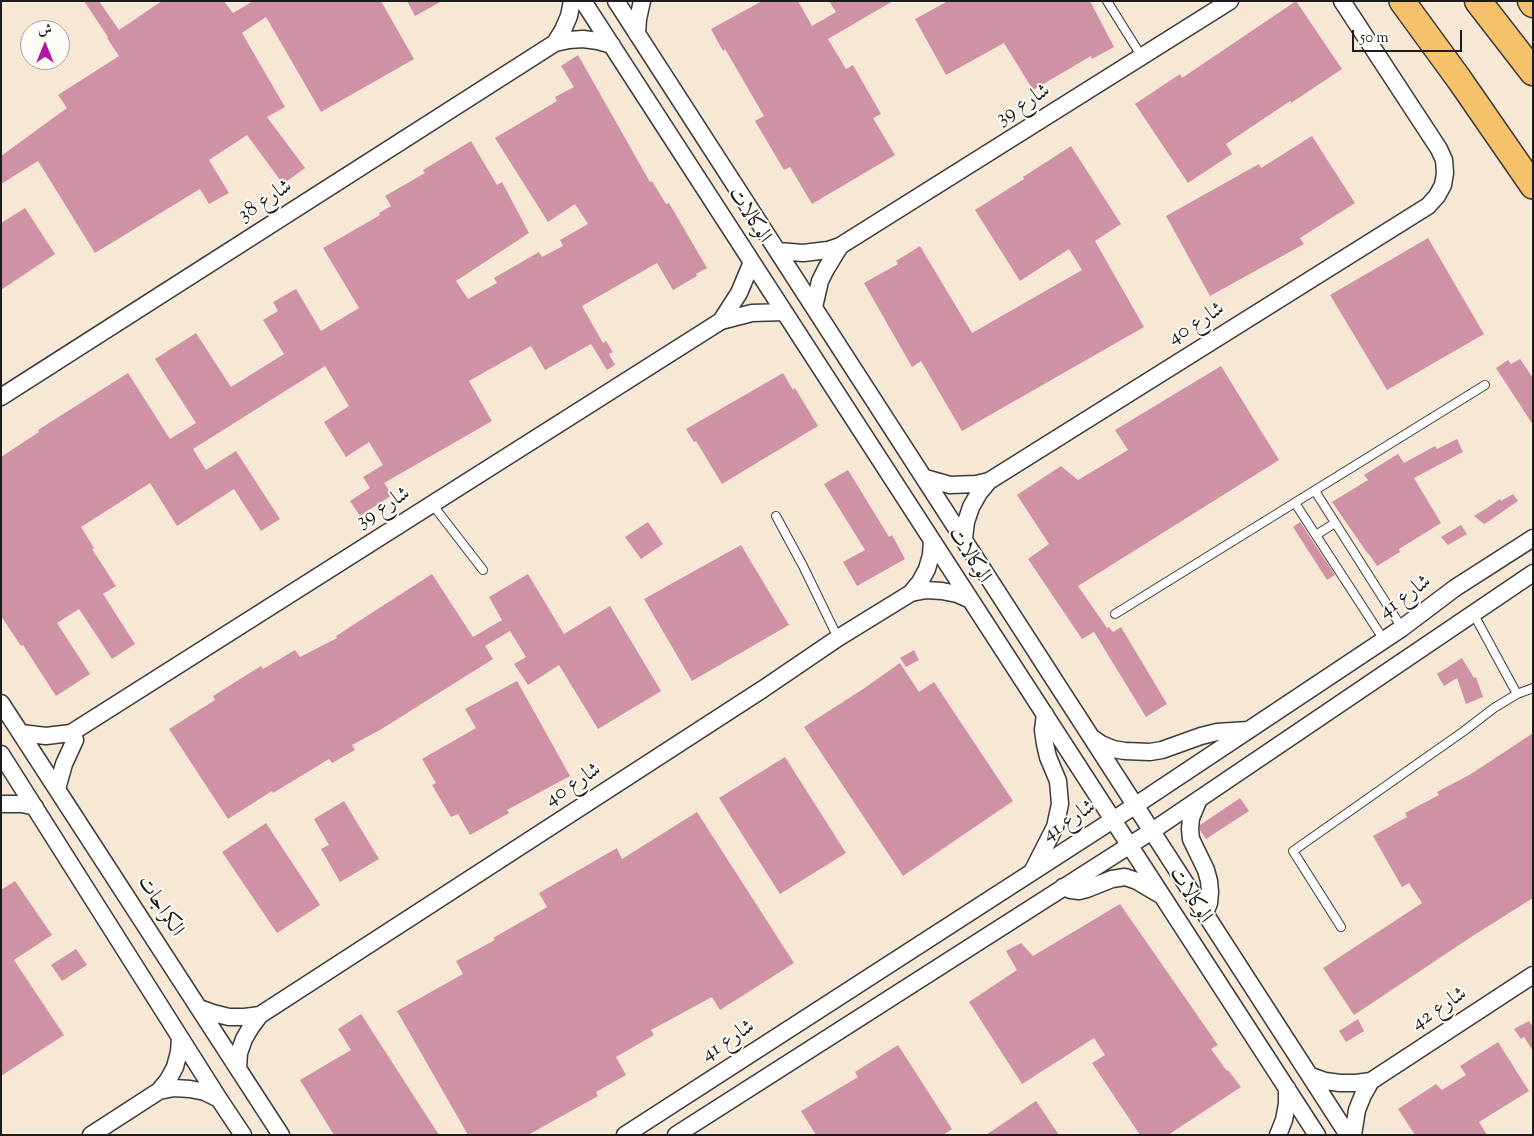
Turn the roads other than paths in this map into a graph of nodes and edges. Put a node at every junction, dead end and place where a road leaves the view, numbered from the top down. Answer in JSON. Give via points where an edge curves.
{"nodes":[{"id":1,"x":572,"y":1,"type":"edge"},
{"id":2,"x":583,"y":1,"type":"edge"},
{"id":3,"x":616,"y":1,"type":"edge"},
{"id":4,"x":642,"y":1,"type":"edge"},
{"id":5,"x":1107,"y":1,"type":"edge"},
{"id":6,"x":1230,"y":1,"type":"edge"},
{"id":7,"x":1342,"y":1,"type":"edge"},
{"id":8,"x":1402,"y":1,"type":"edge"},
{"id":9,"x":1478,"y":1,"type":"edge"},
{"id":10,"x":637,"y":34,"type":"junction"},
{"id":11,"x":555,"y":43,"type":"junction"},
{"id":12,"x":612,"y":45,"type":"junction"},
{"id":13,"x":1142,"y":57,"type":"junction"},
{"id":14,"x":1533,"y":72,"type":"edge"},
{"id":15,"x":1459,"y":79,"type":"junction"},
{"id":16,"x":1533,"y":166,"type":"edge"},
{"id":17,"x":1533,"y":186,"type":"edge"},
{"id":18,"x":840,"y":246,"type":"junction"},
{"id":19,"x":778,"y":250,"type":"junction"},
{"id":20,"x":752,"y":262,"type":"junction"},
{"id":21,"x":814,"y":307,"type":"junction"},
{"id":22,"x":784,"y":312,"type":"junction"},
{"id":23,"x":721,"y":320,"type":"junction"},
{"id":24,"x":1485,"y":386,"type":"dead end"},
{"id":25,"x":1,"y":397,"type":"edge"},
{"id":26,"x":925,"y":478,"type":"junction"},
{"id":27,"x":989,"y":481,"type":"junction"},
{"id":28,"x":1315,"y":491,"type":"junction"},
{"id":29,"x":1295,"y":503,"type":"junction"},
{"id":30,"x":432,"y":504,"type":"junction"},
{"id":31,"x":776,"y":516,"type":"dead end"},
{"id":32,"x":1335,"y":523,"type":"junction"},
{"id":33,"x":1316,"y":535,"type":"junction"},
{"id":34,"x":964,"y":538,"type":"junction"},
{"id":35,"x":1533,"y":538,"type":"edge"},
{"id":36,"x":932,"y":540,"type":"junction"},
{"id":37,"x":483,"y":570,"type":"dead end"},
{"id":38,"x":1533,"y":573,"type":"edge"},
{"id":39,"x":911,"y":593,"type":"junction"},
{"id":40,"x":972,"y":600,"type":"junction"},
{"id":41,"x":1473,"y":613,"type":"junction"},
{"id":42,"x":1115,"y":614,"type":"dead end"},
{"id":43,"x":1402,"y":628,"type":"junction"},
{"id":44,"x":838,"y":638,"type":"junction"},
{"id":45,"x":1384,"y":640,"type":"junction"},
{"id":46,"x":1533,"y":688,"type":"edge"},
{"id":47,"x":1516,"y":694,"type":"junction"},
{"id":48,"x":1,"y":703,"type":"edge"},
{"id":49,"x":1045,"y":714,"type":"junction"},
{"id":50,"x":1248,"y":730,"type":"junction"},
{"id":51,"x":21,"y":733,"type":"junction"},
{"id":52,"x":71,"y":733,"type":"junction"},
{"id":53,"x":1093,"y":738,"type":"junction"},
{"id":54,"x":1,"y":754,"type":"edge"},
{"id":55,"x":57,"y":790,"type":"junction"},
{"id":56,"x":1199,"y":799,"type":"junction"},
{"id":57,"x":1,"y":804,"type":"edge"},
{"id":58,"x":1136,"y":805,"type":"junction"},
{"id":59,"x":35,"y":807,"type":"junction"},
{"id":60,"x":1113,"y":819,"type":"junction"},
{"id":61,"x":1152,"y":831,"type":"junction"},
{"id":62,"x":1130,"y":845,"type":"junction"},
{"id":63,"x":1032,"y":872,"type":"junction"},
{"id":64,"x":1063,"y":887,"type":"junction"},
{"id":65,"x":1163,"y":896,"type":"junction"},
{"id":66,"x":1206,"y":913,"type":"junction"},
{"id":67,"x":1341,"y":927,"type":"dead end"},
{"id":68,"x":1533,"y":975,"type":"edge"},
{"id":69,"x":198,"y":1008,"type":"junction"},
{"id":70,"x":260,"y":1015,"type":"junction"},
{"id":71,"x":180,"y":1038,"type":"junction"},
{"id":72,"x":238,"y":1068,"type":"junction"},
{"id":73,"x":1311,"y":1076,"type":"junction"},
{"id":74,"x":1371,"y":1081,"type":"junction"},
{"id":75,"x":1287,"y":1088,"type":"junction"},
{"id":76,"x":159,"y":1091,"type":"junction"},
{"id":77,"x":219,"y":1098,"type":"junction"},
{"id":78,"x":91,"y":1135,"type":"edge"},
{"id":79,"x":243,"y":1135,"type":"edge"},
{"id":80,"x":281,"y":1135,"type":"edge"},
{"id":81,"x":625,"y":1135,"type":"edge"},
{"id":82,"x":676,"y":1135,"type":"edge"},
{"id":83,"x":1278,"y":1135,"type":"edge"},
{"id":84,"x":1317,"y":1135,"type":"edge"},
{"id":85,"x":1348,"y":1135,"type":"edge"},
{"id":86,"x":1353,"y":1135,"type":"edge"}],
"edges":[{"from":1,"to":11,"type":"street","name":"شارع 38","via":[[569,16]]},
{"from":2,"to":12,"type":"street","name":"الوكالات"},
{"from":3,"to":10,"type":"street","name":"الوكالات"},
{"from":4,"to":10,"type":"street"},
{"from":5,"to":13,"type":"lane"},
{"from":6,"to":13,"type":"street","name":"شارع 39"},
{"from":7,"to":27,"type":"street","name":"شارع 40","via":[[1444,160],[1443,185],[1437,196],[1428,206]]},
{"from":8,"to":15,"type":"main road"},
{"from":9,"to":14,"type":"highway"},
{"from":10,"to":19,"type":"street","name":"الوكالات"},
{"from":11,"to":12,"type":"street","name":"شارع 38","via":[[583,40]]},
{"from":11,"to":25,"type":"street","name":"شارع 38"},
{"from":12,"to":20,"type":"street","name":"الوكالات"},
{"from":13,"to":18,"type":"street","name":"شارع 39"},
{"from":15,"to":16,"type":"main road"},
{"from":15,"to":17,"type":"main road"},
{"from":18,"to":19,"type":"street","name":"شارع 39","via":[[803,253]]},
{"from":18,"to":21,"type":"street","name":"شارع 39","via":[[820,281]]},
{"from":19,"to":21,"type":"street","name":"الوكالات"},
{"from":20,"to":22,"type":"street","name":"الوكالات"},
{"from":20,"to":23,"type":"street","name":"شارع 39","via":[[739,293]]},
{"from":21,"to":26,"type":"street","name":"الوكالات"},
{"from":22,"to":23,"type":"street","name":"شارع 39","via":[[752,313]]},
{"from":22,"to":36,"type":"street","name":"الوكالات"},
{"from":23,"to":30,"type":"street","name":"شارع 39"},
{"from":24,"to":28,"type":"lane"},
{"from":26,"to":27,"type":"street","name":"شارع 40","via":[[950,485]]},
{"from":26,"to":34,"type":"street","name":"الوكالات"},
{"from":27,"to":34,"type":"street","name":"شارع 40","via":[[971,507]]},
{"from":28,"to":29,"type":"lane"},
{"from":28,"to":32,"type":"lane"},
{"from":29,"to":33,"type":"lane"},
{"from":29,"to":42,"type":"lane"},
{"from":30,"to":37,"type":"lane"},
{"from":30,"to":52,"type":"street","name":"شارع 39"},
{"from":31,"to":44,"type":"lane"},
{"from":32,"to":33,"type":"lane"},
{"from":32,"to":43,"type":"lane"},
{"from":33,"to":45,"type":"lane"},
{"from":34,"to":53,"type":"street","name":"الوكالات"},
{"from":35,"to":43,"type":"street","name":"شارع 41"},
{"from":36,"to":39,"type":"street","name":"شارع 40","via":[[927,569]]},
{"from":36,"to":40,"type":"street","name":"الوكالات"},
{"from":38,"to":41,"type":"street"},
{"from":39,"to":40,"type":"street","name":"شارع 40","via":[[942,591]]},
{"from":39,"to":44,"type":"street","name":"شارع 40"},
{"from":40,"to":49,"type":"street","name":"الوكالات"},
{"from":41,"to":47,"type":"lane"},
{"from":41,"to":56,"type":"street"},
{"from":43,"to":45,"type":"street","name":"شارع 41"},
{"from":44,"to":70,"type":"street","name":"شارع 40"},
{"from":45,"to":50,"type":"street","name":"شارع 41"},
{"from":46,"to":47,"type":"lane"},
{"from":47,"to":67,"type":"lane","via":[[1293,851]]},
{"from":48,"to":51,"type":"street","name":"الكراجات"},
{"from":49,"to":60,"type":"street","name":"الوكالات"},
{"from":49,"to":63,"type":"street","via":[[1045,744],[1058,781],[1060,804],[1056,828]]},
{"from":50,"to":53,"type":"street","via":[[1217,732],[1150,752],[1112,749]]},
{"from":50,"to":58,"type":"street","name":"شارع 41"},
{"from":51,"to":52,"type":"street","name":"شارع 39","via":[[46,736]]},
{"from":51,"to":55,"type":"street","name":"الكراجات"},
{"from":52,"to":55,"type":"street","via":[[75,740]]},
{"from":53,"to":58,"type":"street","name":"الوكالات"},
{"from":54,"to":59,"type":"street"},
{"from":55,"to":69,"type":"street","name":"الكراجات"},
{"from":56,"to":61,"type":"street"},
{"from":56,"to":66,"type":"street","via":[[1190,829],[1191,839],[1210,881]]},
{"from":57,"to":59,"type":"street"},
{"from":58,"to":60,"type":"street","name":"شارع 41"},
{"from":58,"to":61,"type":"street","name":"الوكالات"},
{"from":59,"to":71,"type":"street"},
{"from":60,"to":62,"type":"street","name":"الوكالات"},
{"from":60,"to":63,"type":"street","name":"شارع 41"},
{"from":61,"to":62,"type":"street"},
{"from":61,"to":66,"type":"street","name":"الوكالات"},
{"from":62,"to":64,"type":"street"},
{"from":62,"to":65,"type":"street","name":"الوكالات"},
{"from":63,"to":81,"type":"street","name":"شارع 41"},
{"from":64,"to":65,"type":"street","via":[[1079,891],[1125,877]]},
{"from":64,"to":82,"type":"street"},
{"from":65,"to":75,"type":"street","name":"الوكالات"},
{"from":66,"to":73,"type":"street","name":"الوكالات"},
{"from":68,"to":74,"type":"street","name":"شارع 42"},
{"from":69,"to":70,"type":"street","name":"شارع 40","via":[[229,1017]]},
{"from":69,"to":72,"type":"street","name":"الكراجات"},
{"from":70,"to":72,"type":"street","name":"شارع 40","via":[[244,1040]]},
{"from":71,"to":76,"type":"street","via":[[175,1067]]},
{"from":71,"to":77,"type":"street"},
{"from":72,"to":80,"type":"street","name":"الكراجات"},
{"from":73,"to":74,"type":"street","name":"شارع 42","via":[[1340,1083]]},
{"from":73,"to":85,"type":"street","name":"الوكالات"},
{"from":74,"to":86,"type":"street","name":"شارع 42","via":[[1356,1110]]},
{"from":75,"to":83,"type":"street","via":[[1285,1112]]},
{"from":75,"to":84,"type":"street","name":"الوكالات"},
{"from":76,"to":77,"type":"street","via":[[190,1089]]},
{"from":76,"to":78,"type":"street"},
{"from":77,"to":79,"type":"street"}]}
